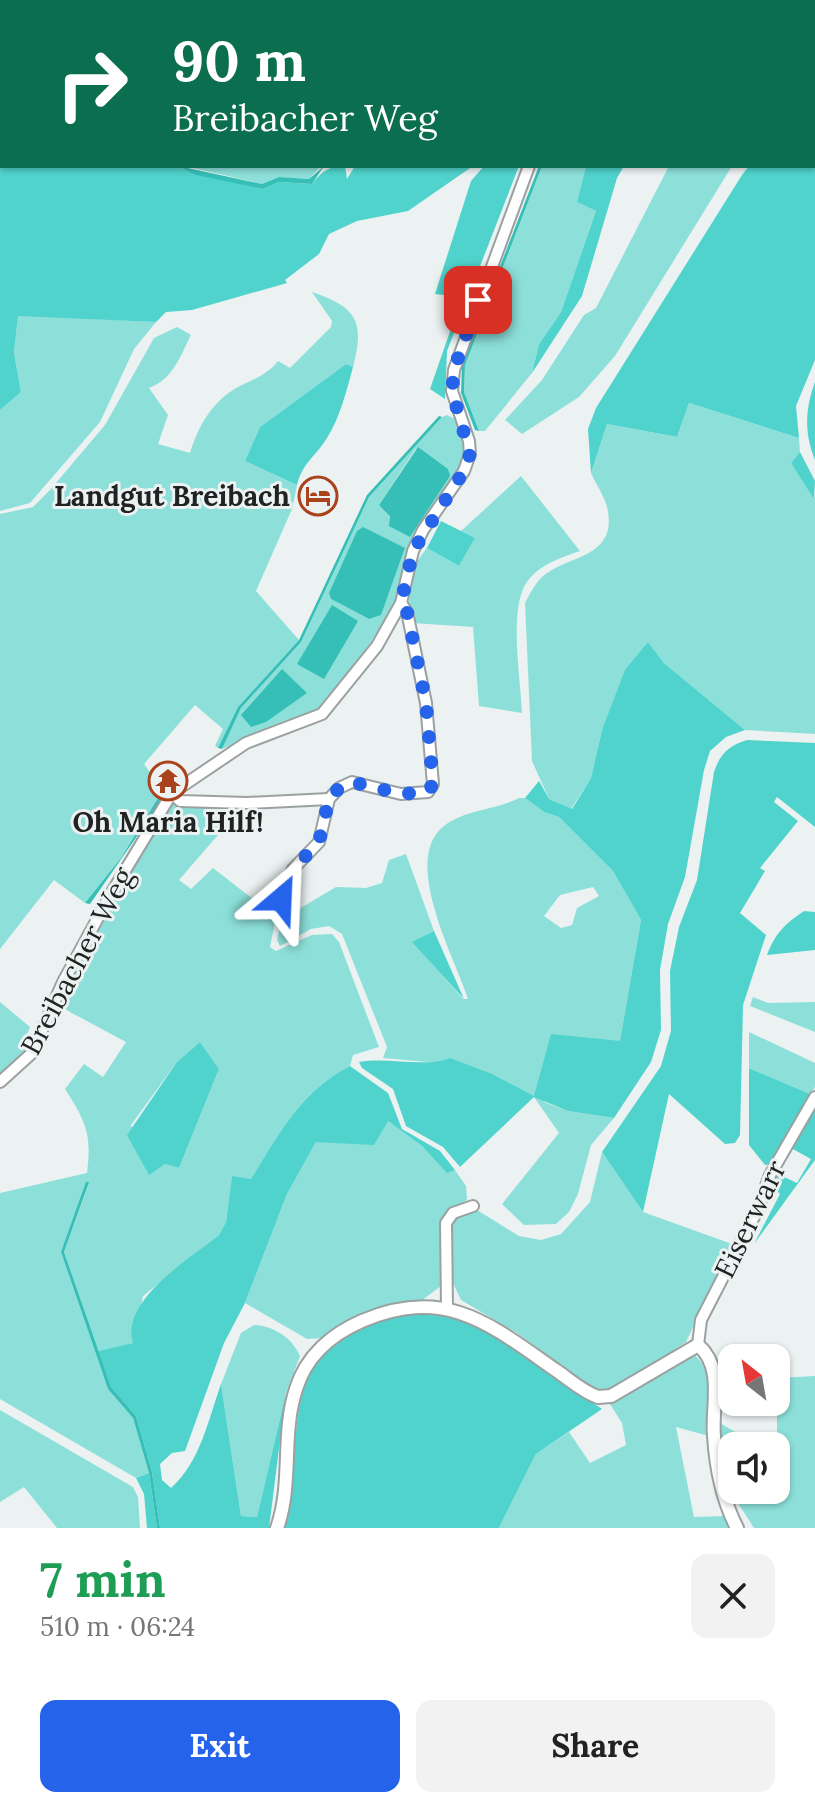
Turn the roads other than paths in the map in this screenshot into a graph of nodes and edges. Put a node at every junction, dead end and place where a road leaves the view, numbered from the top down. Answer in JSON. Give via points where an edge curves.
{"nodes":[{"id":1,"x":528,"y":168,"type":"edge"},
{"id":2,"x":401,"y":603,"type":"junction"},
{"id":3,"x":172,"y":793,"type":"junction"},
{"id":4,"x":329,"y":799,"type":"junction"},
{"id":5,"x":281,"y":899,"type":"dead end"},
{"id":6,"x":0,"y":1082,"type":"edge"},
{"id":7,"x":815,"y":1097,"type":"edge"},
{"id":8,"x":473,"y":1206,"type":"dead end"},
{"id":9,"x":447,"y":1308,"type":"junction"},
{"id":10,"x":698,"y":1345,"type":"junction"},
{"id":11,"x":277,"y":1528,"type":"edge"},
{"id":12,"x":737,"y":1528,"type":"edge"}],
"edges":[{"from":1,"to":2,"type":"street","name":"Breibacher Weg","via":[[454,370],[452,391],[469,441],[469,460],[413,551]]},
{"from":2,"to":3,"type":"street","name":"Breibacher Weg","via":[[377,646],[331,707],[310,721],[236,749]]},
{"from":2,"to":4,"type":"street","via":[[426,703],[433,784],[428,792],[401,794],[352,782]]},
{"from":3,"to":4,"type":"street","via":[[180,801]]},
{"from":3,"to":6,"type":"street","name":"Breibacher Weg","via":[[70,969],[32,1053]]},
{"from":4,"to":5,"type":"street","via":[[319,842],[293,869]]},
{"from":7,"to":10,"type":"street","name":"Eiserwarr","via":[[770,1175],[701,1320]]},
{"from":8,"to":9,"type":"street","via":[[458,1210],[446,1223]]},
{"from":9,"to":10,"type":"street","via":[[487,1323],[598,1397],[611,1396]]},
{"from":9,"to":11,"type":"street","via":[[407,1308],[378,1315],[340,1333],[309,1361],[290,1407],[285,1491]]},
{"from":10,"to":12,"type":"street","via":[[708,1357],[716,1390],[714,1435],[725,1501]]}]}
